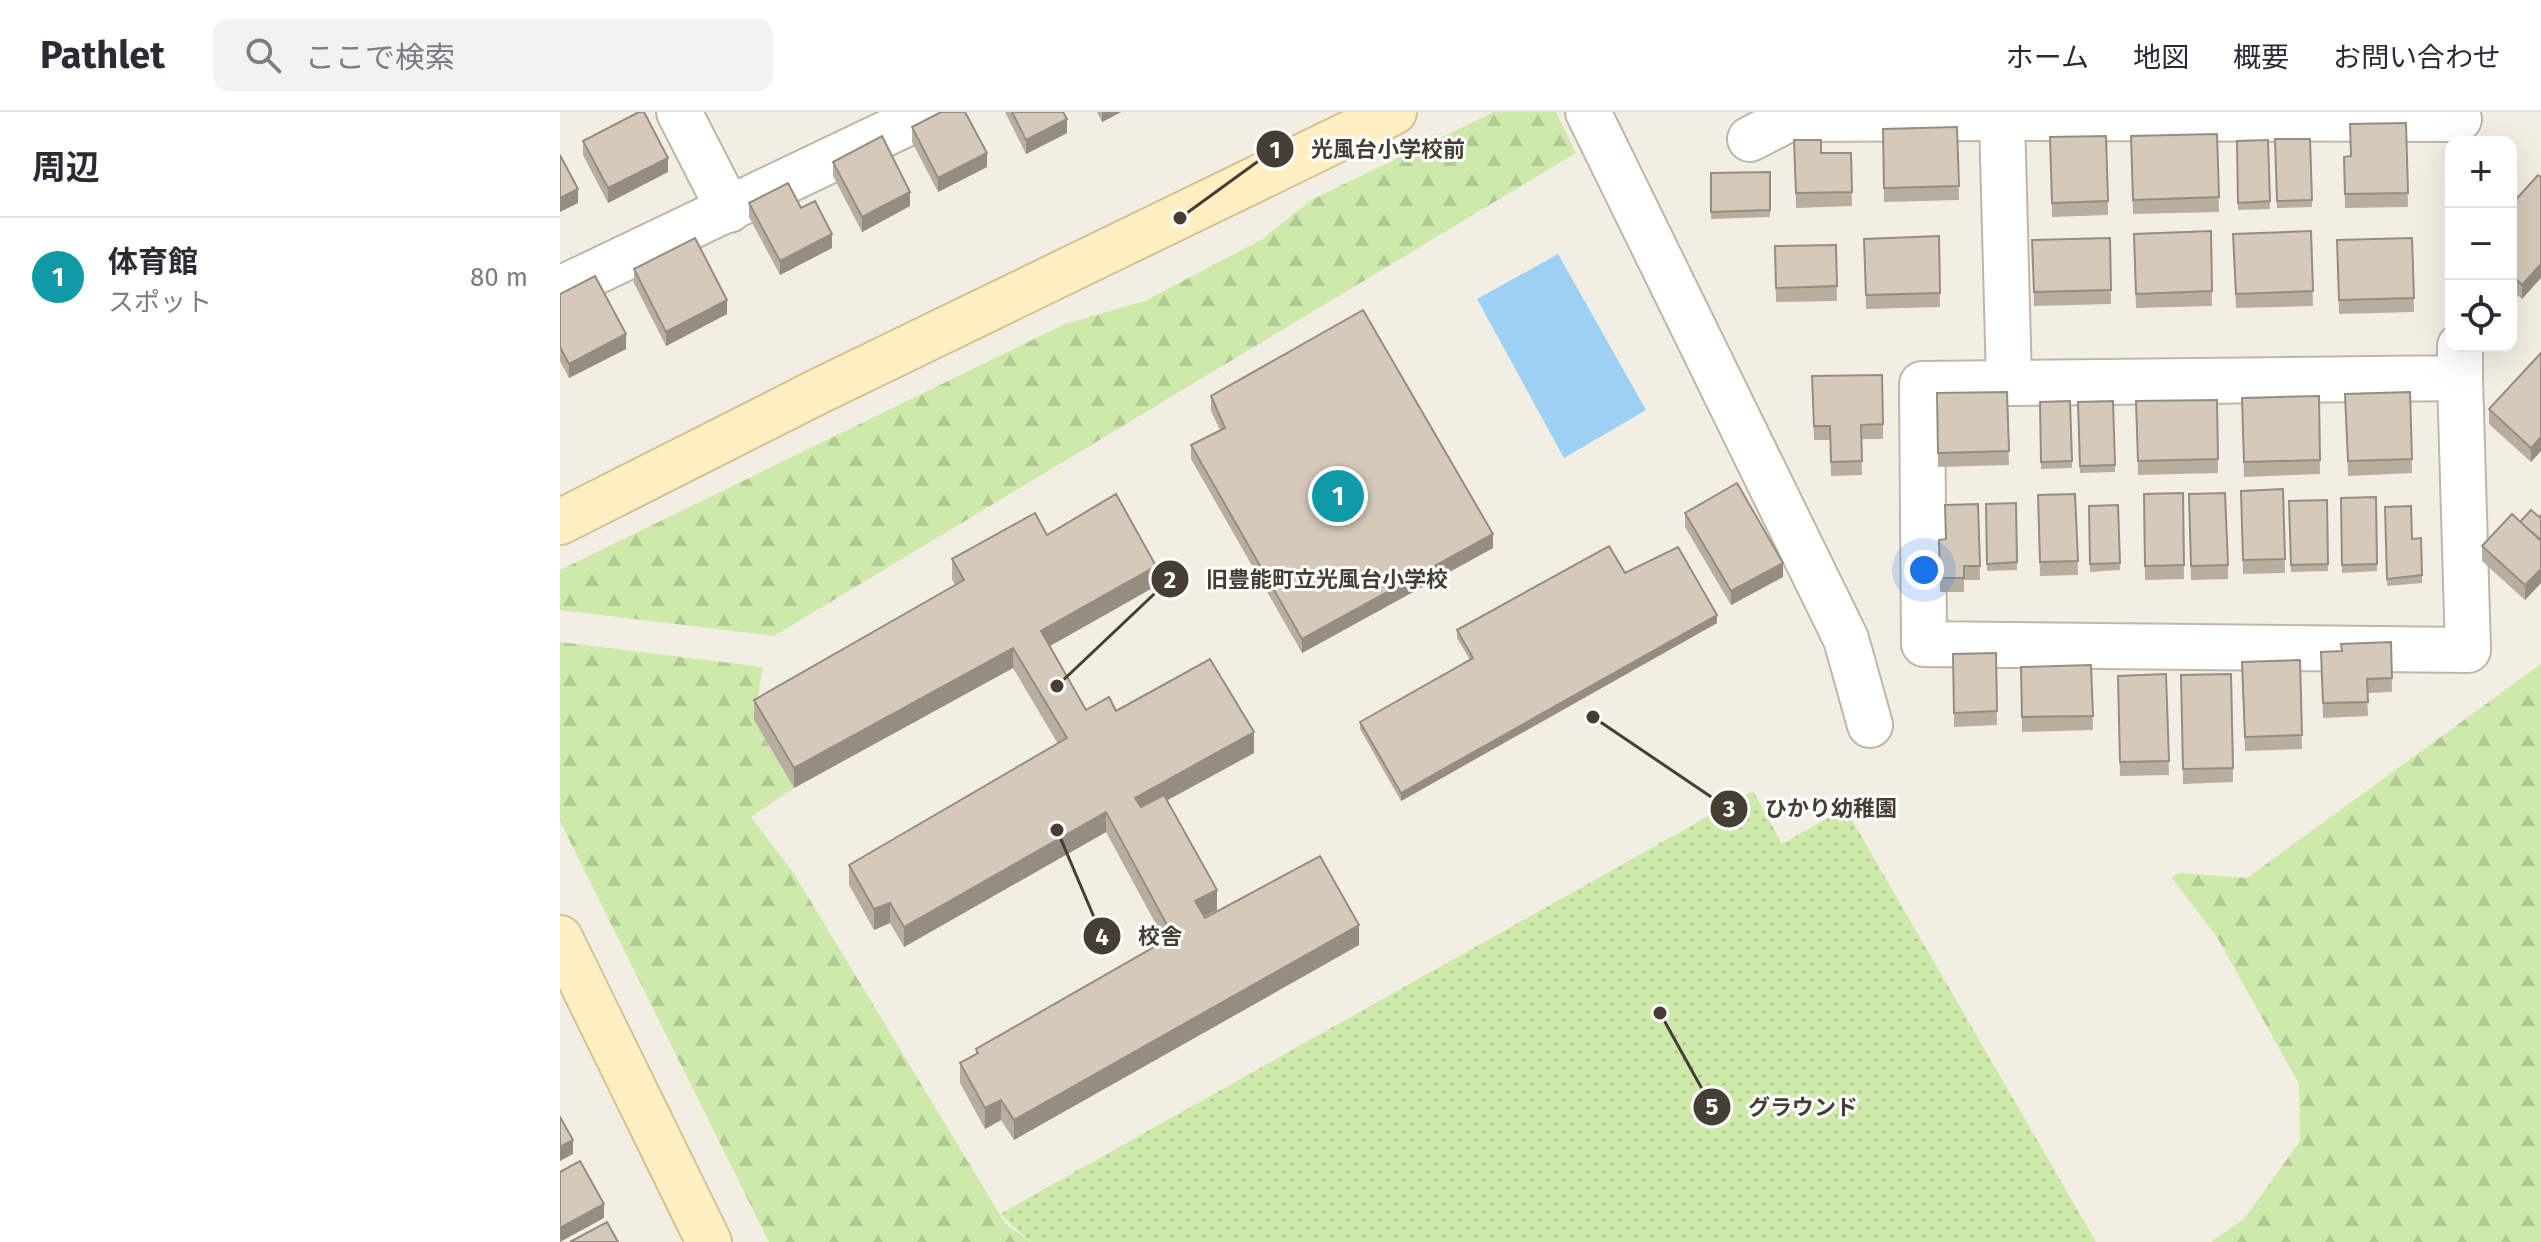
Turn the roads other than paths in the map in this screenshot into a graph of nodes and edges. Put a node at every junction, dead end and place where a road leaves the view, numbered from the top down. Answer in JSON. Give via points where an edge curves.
{"nodes":[{"id":1,"x":679,"y":112,"type":"edge"},
{"id":2,"x":931,"y":112,"type":"edge"},
{"id":3,"x":1394,"y":112,"type":"edge"},
{"id":4,"x":1588,"y":112,"type":"edge"},
{"id":5,"x":2002,"y":115,"type":"edge"},
{"id":6,"x":2459,"y":124,"type":"edge"},
{"id":7,"x":1750,"y":139,"type":"dead end"},
{"id":8,"x":729,"y":210,"type":"junction"},
{"id":9,"x":560,"y":289,"type":"edge"},
{"id":10,"x":2460,"y":362,"type":"edge"},
{"id":11,"x":2009,"y":381,"type":"junction"},
{"id":12,"x":560,"y":522,"type":"edge"},
{"id":13,"x":1870,"y":725,"type":"dead end"},
{"id":14,"x":560,"y":938,"type":"edge"},
{"id":15,"x":709,"y":1242,"type":"edge"}],
"edges":[{"from":1,"to":8,"type":"street"},
{"from":2,"to":8,"type":"street"},
{"from":3,"to":12,"type":"street"},
{"from":4,"to":13,"type":"street","via":[[1846,639]]},
{"from":5,"to":6,"type":"street"},
{"from":5,"to":7,"type":"street","via":[[1789,119]]},
{"from":5,"to":11,"type":"street"},
{"from":8,"to":9,"type":"street"},
{"from":10,"to":11,"type":"street"},
{"from":10,"to":11,"type":"street","via":[[2468,650],[1924,644],[1922,384]]},
{"from":14,"to":15,"type":"street"}]}
